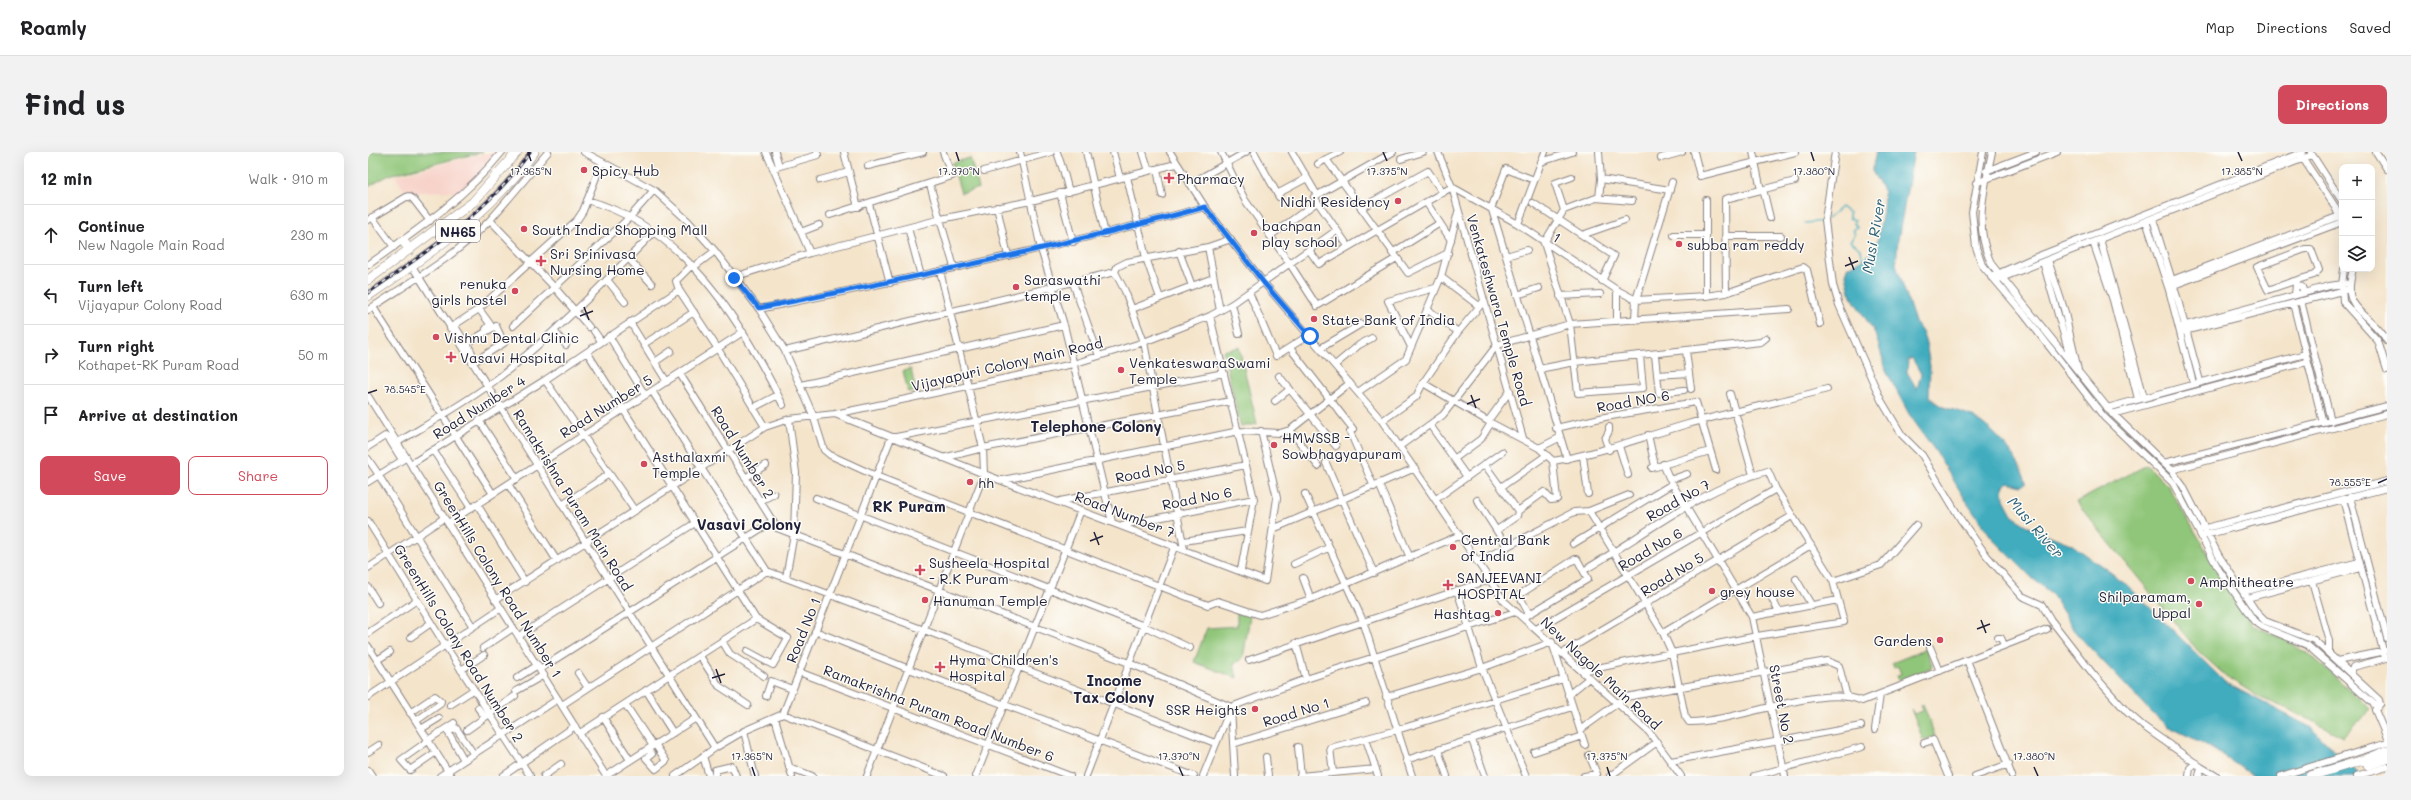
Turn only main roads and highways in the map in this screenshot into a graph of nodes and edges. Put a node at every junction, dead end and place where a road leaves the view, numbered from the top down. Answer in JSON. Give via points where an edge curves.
{"nodes":[{"id":1,"x":517,"y":152,"type":"edge"},
{"id":2,"x":534,"y":152,"type":"edge"},
{"id":3,"x":502,"y":171,"type":"junction"},
{"id":4,"x":493,"y":180,"type":"junction"},
{"id":5,"x":513,"y":180,"type":"junction"},
{"id":6,"x":505,"y":189,"type":"junction"},
{"id":7,"x":402,"y":240,"type":"road end"},
{"id":8,"x":410,"y":250,"type":"junction"},
{"id":9,"x":368,"y":280,"type":"edge"},
{"id":10,"x":368,"y":296,"type":"edge"},
{"id":11,"x":2387,"y":751,"type":"edge"},
{"id":12,"x":2387,"y":759,"type":"edge"},
{"id":13,"x":2310,"y":776,"type":"edge"},
{"id":14,"x":2332,"y":776,"type":"edge"}],
"edges":[{"from":1,"to":3,"type":"highway","number":"NH65"},
{"from":2,"to":5,"type":"highway","number":"NH65"},
{"from":3,"to":4,"type":"highway","number":"NH65"},
{"from":3,"to":5,"type":"highway"},
{"from":4,"to":6,"type":"highway"},
{"from":4,"to":8,"type":"highway","number":"NH65","via":[[473,202]]},
{"from":5,"to":6,"type":"highway","number":"NH65"},
{"from":6,"to":10,"type":"highway","number":"NH65","via":[[482,213]]},
{"from":7,"to":8,"type":"highway"},
{"from":8,"to":9,"type":"highway","number":"NH65"},
{"from":11,"to":13,"type":"highway","via":[[2367,760],[2337,764]]},
{"from":12,"to":14,"type":"highway","via":[[2374,767]]}]}
